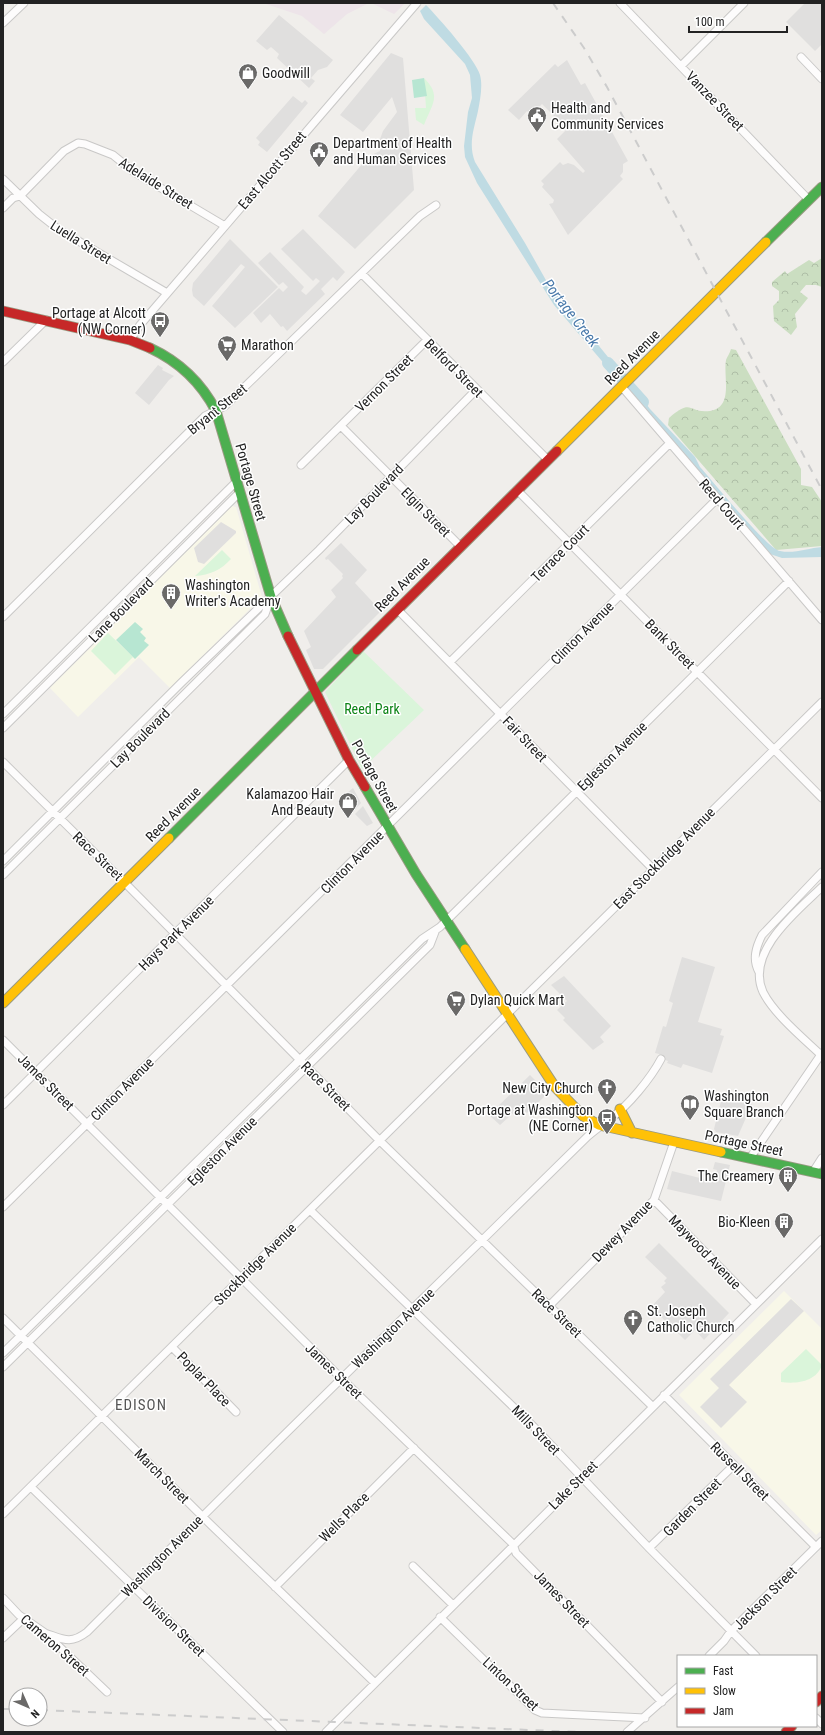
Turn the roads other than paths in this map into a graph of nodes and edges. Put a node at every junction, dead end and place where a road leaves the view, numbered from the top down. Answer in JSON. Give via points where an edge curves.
{"nodes":[{"id":1,"x":24,"y":3,"type":"edge"},
{"id":2,"x":620,"y":3,"type":"edge"},
{"id":3,"x":744,"y":3,"type":"edge"},
{"id":4,"x":415,"y":5,"type":"edge"},
{"id":5,"x":3,"y":23,"type":"edge"},
{"id":6,"x":801,"y":58,"type":"dead end"},
{"id":7,"x":681,"y":66,"type":"junction"},
{"id":8,"x":822,"y":79,"type":"edge"},
{"id":9,"x":3,"y":179,"type":"edge"},
{"id":10,"x":822,"y":187,"type":"edge"},
{"id":11,"x":20,"y":196,"type":"junction"},
{"id":12,"x":809,"y":200,"type":"junction"},
{"id":13,"x":436,"y":205,"type":"dead end"},
{"id":14,"x":3,"y":208,"type":"edge"},
{"id":15,"x":226,"y":226,"type":"junction"},
{"id":16,"x":362,"y":274,"type":"junction"},
{"id":17,"x":168,"y":293,"type":"junction"},
{"id":18,"x":3,"y":311,"type":"edge"},
{"id":19,"x":46,"y":320,"type":"junction"},
{"id":20,"x":130,"y":340,"type":"junction"},
{"id":21,"x":427,"y":340,"type":"junction"},
{"id":22,"x":3,"y":362,"type":"edge"},
{"id":23,"x":624,"y":384,"type":"junction"},
{"id":24,"x":476,"y":390,"type":"junction"},
{"id":25,"x":216,"y":411,"type":"junction"},
{"id":26,"x":341,"y":426,"type":"junction"},
{"id":27,"x":670,"y":443,"type":"junction"},
{"id":28,"x":548,"y":460,"type":"junction"},
{"id":29,"x":301,"y":465,"type":"dead end"},
{"id":30,"x":390,"y":476,"type":"junction"},
{"id":31,"x":236,"y":482,"type":"junction"},
{"id":32,"x":517,"y":490,"type":"junction"},
{"id":33,"x":239,"y":494,"type":"junction"},
{"id":34,"x":717,"y":499,"type":"junction"},
{"id":35,"x":569,"y":543,"type":"junction"},
{"id":36,"x":460,"y":546,"type":"junction"},
{"id":37,"x":789,"y":581,"type":"junction"},
{"id":38,"x":130,"y":588,"type":"junction"},
{"id":39,"x":137,"y":594,"type":"junction"},
{"id":40,"x":620,"y":595,"type":"junction"},
{"id":41,"x":271,"y":597,"type":"junction"},
{"id":42,"x":397,"y":609,"type":"junction"},
{"id":43,"x":3,"y":618,"type":"edge"},
{"id":44,"x":822,"y":620,"type":"edge"},
{"id":45,"x":56,"y":661,"type":"junction"},
{"id":46,"x":450,"y":662,"type":"junction"},
{"id":47,"x":63,"y":668,"type":"junction"},
{"id":48,"x":191,"y":672,"type":"junction"},
{"id":49,"x":697,"y":672,"type":"junction"},
{"id":50,"x":198,"y":680,"type":"junction"},
{"id":51,"x":314,"y":692,"type":"junction"},
{"id":52,"x":822,"y":702,"type":"edge"},
{"id":53,"x":3,"y":714,"type":"edge"},
{"id":54,"x":500,"y":714,"type":"junction"},
{"id":55,"x":3,"y":728,"type":"edge"},
{"id":56,"x":120,"y":743,"type":"junction"},
{"id":57,"x":774,"y":750,"type":"junction"},
{"id":58,"x":128,"y":751,"type":"junction"},
{"id":59,"x":349,"y":760,"type":"junction"},
{"id":60,"x":3,"y":762,"type":"edge"},
{"id":61,"x":576,"y":791,"type":"junction"},
{"id":62,"x":822,"y":798,"type":"edge"},
{"id":63,"x":52,"y":812,"type":"junction"},
{"id":64,"x":59,"y":819,"type":"junction"},
{"id":65,"x":388,"y":827,"type":"junction"},
{"id":66,"x":3,"y":861,"type":"edge"},
{"id":67,"x":653,"y":869,"type":"junction"},
{"id":68,"x":822,"y":872,"type":"edge"},
{"id":69,"x":3,"y":875,"type":"edge"},
{"id":70,"x":125,"y":882,"type":"junction"},
{"id":71,"x":822,"y":887,"type":"edge"},
{"id":72,"x":447,"y":920,"type":"junction"},
{"id":73,"x":435,"y":932,"type":"junction"},
{"id":74,"x":176,"y":934,"type":"junction"},
{"id":75,"x":759,"y":972,"type":"junction"},
{"id":76,"x":227,"y":986,"type":"junction"},
{"id":77,"x":370,"y":990,"type":"junction"},
{"id":78,"x":377,"y":997,"type":"junction"},
{"id":79,"x":3,"y":1003,"type":"edge"},
{"id":80,"x":507,"y":1015,"type":"junction"},
{"id":81,"x":3,"y":1040,"type":"edge"},
{"id":82,"x":821,"y":1054,"type":"edge"},
{"id":83,"x":661,"y":1059,"type":"dead end"},
{"id":84,"x":300,"y":1060,"type":"junction"},
{"id":85,"x":307,"y":1067,"type":"junction"},
{"id":86,"x":36,"y":1072,"type":"junction"},
{"id":87,"x":3,"y":1105,"type":"edge"},
{"id":88,"x":620,"y":1109,"type":"junction"},
{"id":89,"x":87,"y":1123,"type":"junction"},
{"id":90,"x":599,"y":1126,"type":"junction"},
{"id":91,"x":229,"y":1129,"type":"junction"},
{"id":92,"x":632,"y":1133,"type":"junction"},
{"id":93,"x":236,"y":1136,"type":"junction"},
{"id":94,"x":380,"y":1140,"type":"junction"},
{"id":95,"x":674,"y":1142,"type":"junction"},
{"id":96,"x":750,"y":1158,"type":"junction"},
{"id":97,"x":822,"y":1158,"type":"edge"},
{"id":98,"x":813,"y":1172,"type":"junction"},
{"id":99,"x":822,"y":1174,"type":"edge"},
{"id":100,"x":161,"y":1197,"type":"junction"},
{"id":101,"x":654,"y":1200,"type":"junction"},
{"id":102,"x":168,"y":1204,"type":"junction"},
{"id":103,"x":3,"y":1207,"type":"edge"},
{"id":104,"x":310,"y":1210,"type":"junction"},
{"id":105,"x":822,"y":1239,"type":"edge"},
{"id":106,"x":482,"y":1240,"type":"junction"},
{"id":107,"x":90,"y":1266,"type":"junction"},
{"id":108,"x":98,"y":1274,"type":"junction"},
{"id":109,"x":241,"y":1278,"type":"junction"},
{"id":110,"x":756,"y":1304,"type":"junction"},
{"id":111,"x":549,"y":1306,"type":"junction"},
{"id":112,"x":412,"y":1309,"type":"junction"},
{"id":113,"x":3,"y":1318,"type":"edge"},
{"id":114,"x":20,"y":1336,"type":"junction"},
{"id":115,"x":27,"y":1343,"type":"junction"},
{"id":116,"x":172,"y":1347,"type":"junction"},
{"id":117,"x":3,"y":1353,"type":"edge"},
{"id":118,"x":3,"y":1367,"type":"edge"},
{"id":119,"x":342,"y":1378,"type":"junction"},
{"id":120,"x":664,"y":1395,"type":"junction"},
{"id":121,"x":652,"y":1406,"type":"junction"},
{"id":122,"x":236,"y":1412,"type":"dead end"},
{"id":123,"x":101,"y":1416,"type":"junction"},
{"id":124,"x":414,"y":1448,"type":"junction"},
{"id":125,"x":734,"y":1464,"type":"junction"},
{"id":126,"x":581,"y":1477,"type":"junction"},
{"id":127,"x":31,"y":1487,"type":"junction"},
{"id":128,"x":3,"y":1514,"type":"edge"},
{"id":129,"x":202,"y":1516,"type":"junction"},
{"id":130,"x":822,"y":1541,"type":"edge"},
{"id":131,"x":514,"y":1544,"type":"junction"},
{"id":132,"x":816,"y":1547,"type":"junction"},
{"id":133,"x":649,"y":1548,"type":"junction"},
{"id":134,"x":413,"y":1566,"type":"dead end"},
{"id":135,"x":132,"y":1585,"type":"junction"},
{"id":136,"x":275,"y":1587,"type":"junction"},
{"id":137,"x":3,"y":1598,"type":"edge"},
{"id":138,"x":453,"y":1605,"type":"junction"},
{"id":139,"x":440,"y":1617,"type":"junction"},
{"id":140,"x":24,"y":1618,"type":"junction"},
{"id":141,"x":731,"y":1631,"type":"junction"},
{"id":142,"x":45,"y":1633,"type":"junction"},
{"id":143,"x":3,"y":1638,"type":"edge"},
{"id":144,"x":710,"y":1655,"type":"edge"},
{"id":145,"x":755,"y":1655,"type":"edge"},
{"id":146,"x":375,"y":1683,"type":"junction"},
{"id":147,"x":677,"y":1688,"type":"edge"},
{"id":148,"x":107,"y":1692,"type":"dead end"},
{"id":149,"x":662,"y":1702,"type":"junction"},
{"id":150,"x":645,"y":1718,"type":"junction"},
{"id":151,"x":283,"y":1732,"type":"edge"},
{"id":152,"x":326,"y":1732,"type":"edge"},
{"id":153,"x":627,"y":1732,"type":"edge"}],
"edges":[{"from":1,"to":5,"type":"street"},
{"from":2,"to":7,"type":"street","name":"Vanzee Street"},
{"from":3,"to":7,"type":"street"},
{"from":4,"to":15,"type":"street","name":"East Alcott Street"},
{"from":6,"to":8,"type":"street"},
{"from":7,"to":12,"type":"street","name":"Vanzee Street"},
{"from":9,"to":11,"type":"street","name":"Luella Street"},
{"from":10,"to":12,"type":"main road","name":"Reed Avenue"},
{"from":11,"to":14,"type":"street","via":[[13,198]]},
{"from":11,"to":15,"type":"street","name":"Adelaide Street","via":[[64,151],[78,143],[85,144],[113,155],[134,172]]},
{"from":11,"to":17,"type":"street","name":"Luella Street","via":[[58,229]]},
{"from":12,"to":23,"type":"main road","name":"Reed Avenue"},
{"from":13,"to":16,"type":"street","name":"Bryant Street","via":[[420,216]]},
{"from":15,"to":17,"type":"street","name":"East Alcott Street"},
{"from":16,"to":21,"type":"street","name":"Belford Street"},
{"from":16,"to":25,"type":"street","name":"Bryant Street","via":[[225,406]]},
{"from":17,"to":20,"type":"street","name":"East Alcott Street"},
{"from":18,"to":19,"type":"main road","name":"Portage Street"},
{"from":19,"to":20,"type":"main road","name":"Portage Street"},
{"from":19,"to":22,"type":"street"},
{"from":20,"to":25,"type":"main road","name":"Portage Street","via":[[167,356],[188,372],[206,393]]},
{"from":21,"to":24,"type":"street","name":"Belford Street"},
{"from":21,"to":26,"type":"street","name":"Vernon Street"},
{"from":23,"to":27,"type":"street","name":"Reed Court"},
{"from":23,"to":28,"type":"main road","name":"Reed Avenue"},
{"from":24,"to":28,"type":"street","name":"Belford Street"},
{"from":24,"to":30,"type":"street","name":"Lay Boulevard"},
{"from":25,"to":31,"type":"main road","name":"Portage Street"},
{"from":25,"to":43,"type":"street","name":"Bryant Street","via":[[205,416]]},
{"from":26,"to":29,"type":"street","name":"Vernon Street"},
{"from":26,"to":30,"type":"street","name":"Elgin Street"},
{"from":27,"to":34,"type":"street","name":"Reed Court"},
{"from":27,"to":35,"type":"street","name":"Terrace Court"},
{"from":28,"to":32,"type":"main road","name":"Reed Avenue"},
{"from":30,"to":36,"type":"street","name":"Elgin Street"},
{"from":30,"to":41,"type":"street","name":"Lay Boulevard"},
{"from":31,"to":33,"type":"main road","name":"Portage Street"},
{"from":31,"to":38,"type":"street","name":"Lane Boulevard"},
{"from":32,"to":35,"type":"street","name":"Bank Street"},
{"from":32,"to":36,"type":"main road","name":"Reed Avenue"},
{"from":33,"to":39,"type":"street","name":"Lane Boulevard"},
{"from":33,"to":41,"type":"main road","name":"Portage Street"},
{"from":34,"to":37,"type":"street","name":"Reed Court"},
{"from":34,"to":40,"type":"street","name":"Clinton Avenue"},
{"from":35,"to":40,"type":"street","name":"Bank Street"},
{"from":35,"to":46,"type":"street","name":"Terrace Court"},
{"from":36,"to":42,"type":"main road","name":"Reed Avenue"},
{"from":37,"to":44,"type":"street","name":"Reed Court"},
{"from":37,"to":49,"type":"street","name":"Egleston Avenue"},
{"from":38,"to":39,"type":"street"},
{"from":38,"to":45,"type":"street","name":"Lane Boulevard"},
{"from":39,"to":47,"type":"street","name":"Lane Boulevard"},
{"from":40,"to":49,"type":"street","name":"Bank Street"},
{"from":40,"to":54,"type":"street","name":"Clinton Avenue"},
{"from":41,"to":48,"type":"street","name":"Lay Boulevard"},
{"from":41,"to":50,"type":"street","name":"Lay Boulevard","via":[[265,614]]},
{"from":41,"to":51,"type":"main road","name":"Portage Street"},
{"from":42,"to":46,"type":"street","name":"Fair Street"},
{"from":42,"to":51,"type":"main road","name":"Reed Avenue"},
{"from":45,"to":47,"type":"street"},
{"from":45,"to":53,"type":"street","name":"Lane Boulevard"},
{"from":46,"to":54,"type":"street","name":"Fair Street"},
{"from":47,"to":55,"type":"street","name":"Lane Boulevard"},
{"from":48,"to":50,"type":"street"},
{"from":48,"to":56,"type":"street","name":"Lay Boulevard"},
{"from":49,"to":57,"type":"street","name":"Bank Street"},
{"from":49,"to":61,"type":"street","name":"Egleston Avenue"},
{"from":50,"to":58,"type":"street","name":"Lay Boulevard"},
{"from":51,"to":59,"type":"main road","name":"Portage Street"},
{"from":51,"to":70,"type":"main road","name":"Reed Avenue"},
{"from":52,"to":57,"type":"street","name":"East Stockbridge Avenue"},
{"from":54,"to":61,"type":"street","name":"Fair Street"},
{"from":54,"to":65,"type":"street","name":"Clinton Avenue"},
{"from":56,"to":58,"type":"street"},
{"from":56,"to":63,"type":"street","name":"Lay Boulevard"},
{"from":57,"to":62,"type":"street","name":"Bank Street"},
{"from":57,"to":67,"type":"street","name":"East Stockbridge Avenue"},
{"from":58,"to":64,"type":"street","name":"Lay Boulevard"},
{"from":59,"to":65,"type":"main road","name":"Portage Street"},
{"from":59,"to":74,"type":"street","name":"Hays Park Avenue"},
{"from":60,"to":63,"type":"street","name":"Race Street"},
{"from":61,"to":67,"type":"street","name":"Fair Street"},
{"from":61,"to":72,"type":"street","name":"Egleston Avenue"},
{"from":63,"to":64,"type":"street","name":"Race Street"},
{"from":63,"to":66,"type":"street","name":"Lay Boulevard"},
{"from":64,"to":69,"type":"street","name":"Lay Boulevard"},
{"from":64,"to":70,"type":"street","name":"Race Street"},
{"from":65,"to":72,"type":"main road","name":"Portage Street"},
{"from":65,"to":76,"type":"street","name":"Clinton Avenue"},
{"from":67,"to":80,"type":"street","name":"East Stockbridge Avenue"},
{"from":68,"to":75,"type":"street","via":[[762,935],[755,959]]},
{"from":70,"to":74,"type":"street","name":"Race Street"},
{"from":70,"to":79,"type":"main road","name":"Reed Avenue"},
{"from":71,"to":75,"type":"street","via":[[775,934],[765,952]]},
{"from":72,"to":73,"type":"street","name":"Egleston Avenue"},
{"from":72,"to":80,"type":"main road","name":"Portage Street"},
{"from":73,"to":77,"type":"street","name":"Egleston Avenue","via":[[422,939]]},
{"from":73,"to":78,"type":"street","name":"Egleston Avenue","via":[[430,945]]},
{"from":74,"to":76,"type":"street","name":"Race Street"},
{"from":74,"to":86,"type":"street","name":"Hays Park Avenue"},
{"from":75,"to":82,"type":"street","via":[[760,983],[769,1001]]},
{"from":76,"to":84,"type":"street","name":"Race Street"},
{"from":76,"to":89,"type":"street","name":"Clinton Avenue"},
{"from":77,"to":78,"type":"street"},
{"from":77,"to":84,"type":"street","name":"Egleston Avenue"},
{"from":78,"to":85,"type":"street","name":"Egleston Avenue"},
{"from":80,"to":90,"type":"main road","name":"Portage Street","via":[[557,1090],[583,1116]]},
{"from":80,"to":94,"type":"street","name":"Stockbridge Avenue"},
{"from":81,"to":86,"type":"street","name":"James Street"},
{"from":82,"to":96,"type":"street"},
{"from":83,"to":88,"type":"street","name":"Washington Avenue","via":[[650,1078]]},
{"from":84,"to":85,"type":"street","name":"Race Street"},
{"from":84,"to":91,"type":"street","name":"Egleston Avenue"},
{"from":85,"to":93,"type":"street","name":"Egleston Avenue"},
{"from":85,"to":94,"type":"street","name":"Race Street"},
{"from":86,"to":87,"type":"street","name":"Hays Park Avenue"},
{"from":86,"to":89,"type":"street","name":"James Street"},
{"from":88,"to":90,"type":"street","name":"Washington Avenue"},
{"from":88,"to":92,"type":"main road"},
{"from":89,"to":100,"type":"street","name":"James Street"},
{"from":89,"to":103,"type":"street","name":"Clinton Avenue"},
{"from":90,"to":92,"type":"main road","name":"Portage Street"},
{"from":90,"to":106,"type":"street","name":"Washington Avenue"},
{"from":91,"to":93,"type":"street"},
{"from":91,"to":100,"type":"street","name":"Egleston Avenue"},
{"from":92,"to":95,"type":"main road","name":"Portage Street"},
{"from":93,"to":102,"type":"street","name":"Egleston Avenue"},
{"from":94,"to":104,"type":"street","name":"Stockbridge Avenue"},
{"from":94,"to":106,"type":"street","name":"Race Street"},
{"from":95,"to":96,"type":"main road","name":"Portage Street"},
{"from":95,"to":101,"type":"street","name":"Dewey Avenue"},
{"from":96,"to":98,"type":"main road","name":"Portage Street"},
{"from":97,"to":98,"type":"street"},
{"from":98,"to":99,"type":"main road","name":"Portage Street"},
{"from":100,"to":102,"type":"street","name":"James Street"},
{"from":100,"to":107,"type":"street","name":"Egleston Avenue"},
{"from":101,"to":110,"type":"street","name":"Maywood Avenue"},
{"from":101,"to":111,"type":"street","name":"Dewey Avenue"},
{"from":102,"to":108,"type":"street","name":"Egleston Avenue"},
{"from":102,"to":109,"type":"street","name":"James Street"},
{"from":104,"to":109,"type":"street","name":"Stockbridge Avenue"},
{"from":104,"to":112,"type":"street","name":"Mills Street"},
{"from":105,"to":110,"type":"street","name":"Lake Street"},
{"from":106,"to":111,"type":"street","name":"Race Street"},
{"from":106,"to":112,"type":"street","name":"Washington Avenue"},
{"from":107,"to":108,"type":"street"},
{"from":107,"to":114,"type":"street","name":"Egleston Avenue"},
{"from":108,"to":115,"type":"street","name":"Egleston Avenue"},
{"from":109,"to":116,"type":"street","name":"Stockbridge Avenue"},
{"from":109,"to":119,"type":"street","name":"James Street"},
{"from":110,"to":120,"type":"street","name":"Lake Street"},
{"from":111,"to":121,"type":"street","name":"Race Street"},
{"from":112,"to":119,"type":"street","name":"Washington Avenue"},
{"from":112,"to":126,"type":"street","name":"Mills Street","via":[[534,1427]]},
{"from":113,"to":114,"type":"street","name":"March Street"},
{"from":114,"to":115,"type":"street","name":"March Street"},
{"from":114,"to":117,"type":"street","name":"Egleston Avenue"},
{"from":115,"to":118,"type":"street","name":"Egleston Avenue"},
{"from":115,"to":123,"type":"street","name":"March Street"},
{"from":116,"to":122,"type":"street","name":"Poplar Place"},
{"from":116,"to":123,"type":"street","name":"Stockbridge Avenue"},
{"from":119,"to":124,"type":"street","name":"James Street"},
{"from":119,"to":129,"type":"street","name":"Washington Avenue"},
{"from":120,"to":121,"type":"street","name":"Lake Street"},
{"from":120,"to":125,"type":"street","name":"Russell Street"},
{"from":121,"to":126,"type":"street","name":"Lake Street"},
{"from":123,"to":127,"type":"street","name":"Stockbridge Avenue"},
{"from":123,"to":129,"type":"street","name":"March Street"},
{"from":124,"to":131,"type":"street","name":"James Street"},
{"from":124,"to":136,"type":"street","name":"Wells Place"},
{"from":125,"to":132,"type":"street","name":"Russell Street"},
{"from":125,"to":133,"type":"street","name":"Garden Street"},
{"from":126,"to":131,"type":"street","name":"Lake Street"},
{"from":126,"to":133,"type":"street","name":"Mills Street"},
{"from":127,"to":128,"type":"street","name":"Stockbridge Avenue"},
{"from":127,"to":135,"type":"street","name":"Division Street"},
{"from":129,"to":135,"type":"street","name":"Washington Avenue"},
{"from":129,"to":136,"type":"street","name":"March Street"},
{"from":130,"to":132,"type":"street","name":"Jackson Street"},
{"from":131,"to":138,"type":"street","name":"Lake Street"},
{"from":131,"to":149,"type":"street","name":"James Street","via":[[517,1554]]},
{"from":132,"to":141,"type":"street","name":"Jackson Street"},
{"from":133,"to":141,"type":"street","name":"Mills Street"},
{"from":134,"to":138,"type":"street"},
{"from":135,"to":142,"type":"street","name":"Washington Avenue","via":[[79,1638],[65,1640]]},
{"from":135,"to":151,"type":"street","name":"Division Street"},
{"from":136,"to":146,"type":"street","name":"March Street"},
{"from":137,"to":140,"type":"street","name":"Cameron Street"},
{"from":138,"to":139,"type":"street","name":"Lake Street"},
{"from":139,"to":146,"type":"street","name":"Lake Street"},
{"from":139,"to":150,"type":"street","name":"Linton Street","via":[[535,1710],[542,1713]]},
{"from":140,"to":142,"type":"street","name":"Cameron Street"},
{"from":140,"to":143,"type":"street"},
{"from":141,"to":144,"type":"street","name":"Jackson Street"},
{"from":141,"to":145,"type":"street","name":"Mills Street"},
{"from":142,"to":148,"type":"street","name":"Cameron Street"},
{"from":146,"to":152,"type":"street","name":"Lake Street"},
{"from":147,"to":149,"type":"street"},
{"from":149,"to":150,"type":"street"},
{"from":150,"to":153,"type":"street"}]}
